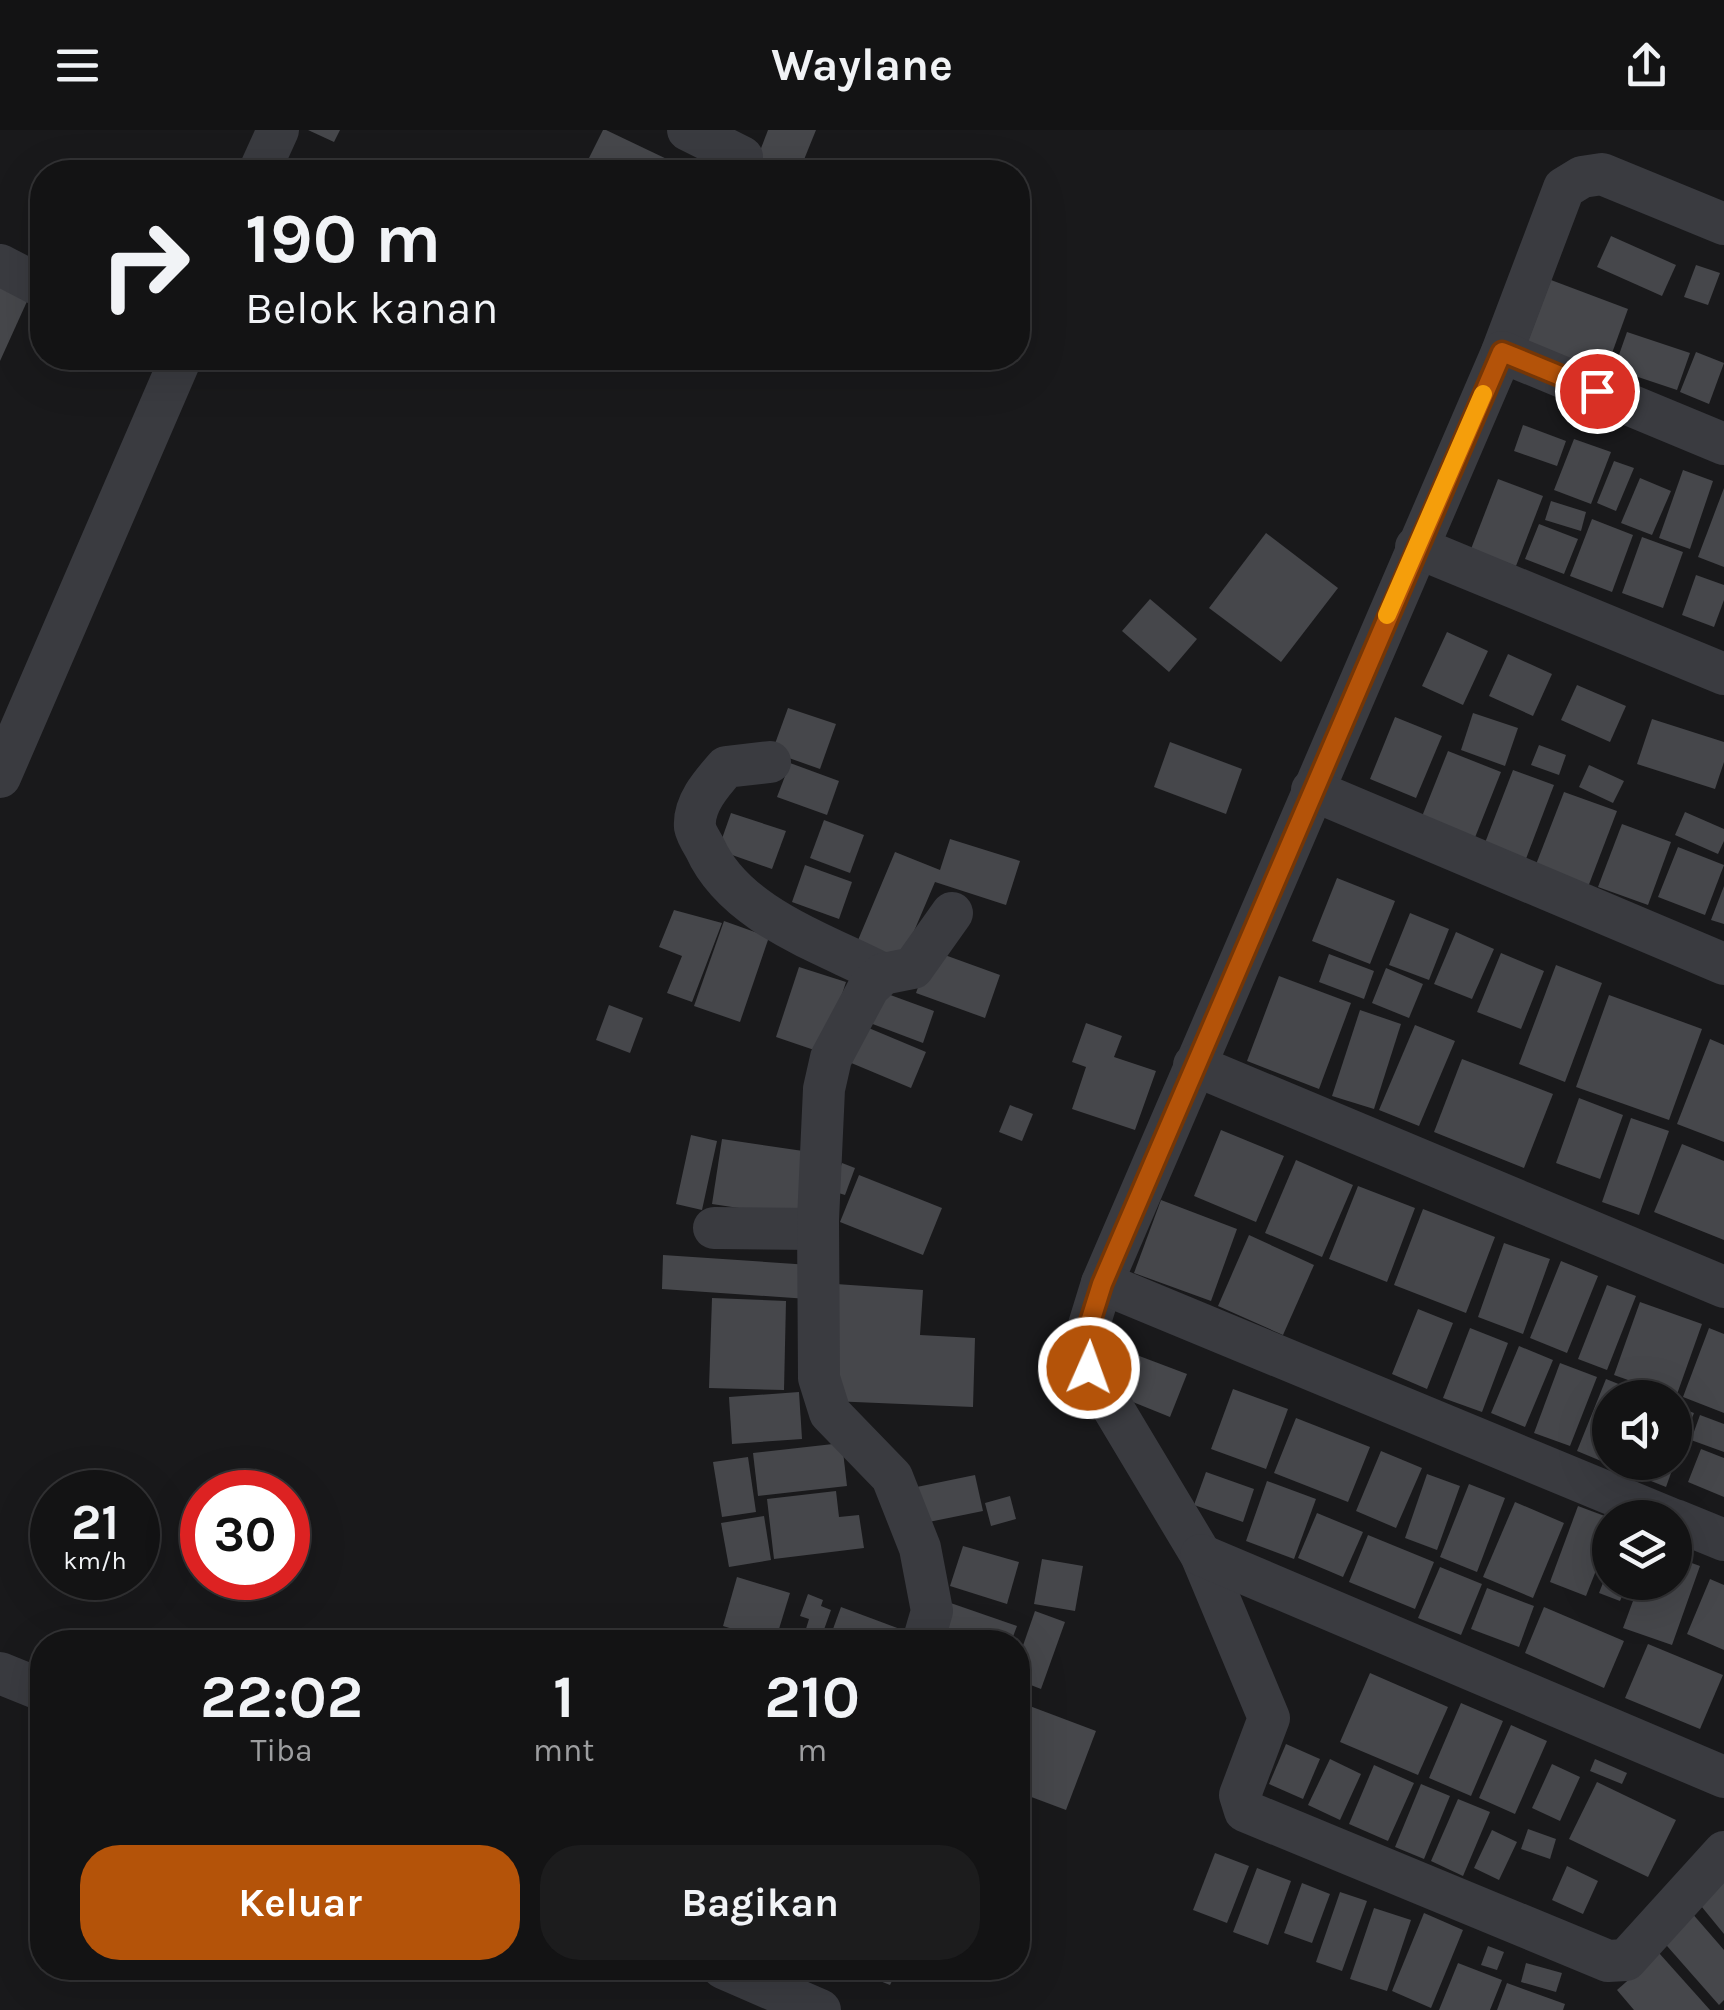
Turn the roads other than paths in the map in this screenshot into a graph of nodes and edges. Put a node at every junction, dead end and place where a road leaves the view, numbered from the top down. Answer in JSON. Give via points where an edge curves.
{"nodes":[{"id":1,"x":278,"y":130,"type":"edge"},
{"id":2,"x":688,"y":130,"type":"edge"},
{"id":3,"x":742,"y":157,"type":"dead end"},
{"id":4,"x":264,"y":160,"type":"edge"},
{"id":5,"x":1724,"y":224,"type":"edge"},
{"id":6,"x":1502,"y":352,"type":"junction"},
{"id":7,"x":176,"y":370,"type":"edge"},
{"id":8,"x":1724,"y":444,"type":"edge"},
{"id":9,"x":1416,"y":547,"type":"junction"},
{"id":10,"x":1724,"y":674,"type":"edge"},
{"id":11,"x":770,"y":762,"type":"dead end"},
{"id":12,"x":0,"y":778,"type":"edge"},
{"id":13,"x":1312,"y":790,"type":"junction"},
{"id":14,"x":952,"y":913,"type":"dead end"},
{"id":15,"x":1724,"y":964,"type":"edge"},
{"id":16,"x":883,"y":974,"type":"junction"},
{"id":17,"x":1194,"y":1064,"type":"junction"},
{"id":18,"x":714,"y":1228,"type":"dead end"},
{"id":19,"x":818,"y":1229,"type":"junction"},
{"id":20,"x":1102,"y":1284,"type":"junction"},
{"id":21,"x":1724,"y":1287,"type":"edge"},
{"id":22,"x":1626,"y":1500,"type":"edge"},
{"id":23,"x":1692,"y":1527,"type":"edge"},
{"id":24,"x":1724,"y":1540,"type":"edge"},
{"id":25,"x":1201,"y":1555,"type":"junction"},
{"id":26,"x":927,"y":1630,"type":"edge"},
{"id":27,"x":0,"y":1673,"type":"edge"},
{"id":28,"x":30,"y":1685,"type":"edge"},
{"id":29,"x":1724,"y":1777,"type":"edge"},
{"id":30,"x":1724,"y":1852,"type":"edge"},
{"id":31,"x":762,"y":1980,"type":"edge"},
{"id":32,"x":820,"y":2010,"type":"edge"}],
"edges":[{"from":1,"to":4,"type":"street"},
{"from":2,"to":3,"type":"street"},
{"from":5,"to":6,"type":"street","via":[[1602,174],[1582,177],[1564,188]]},
{"from":6,"to":8,"type":"street"},
{"from":6,"to":9,"type":"street"},
{"from":7,"to":12,"type":"street"},
{"from":9,"to":10,"type":"street"},
{"from":9,"to":13,"type":"street"},
{"from":11,"to":16,"type":"street","via":[[726,767],[705,792],[695,827],[711,863],[758,910]]},
{"from":13,"to":15,"type":"street"},
{"from":13,"to":17,"type":"street"},
{"from":14,"to":16,"type":"street","via":[[912,968]]},
{"from":16,"to":19,"type":"street","via":[[869,987],[831,1058]]},
{"from":17,"to":20,"type":"street"},
{"from":17,"to":21,"type":"street"},
{"from":18,"to":19,"type":"street"},
{"from":19,"to":26,"type":"street","via":[[819,1378],[830,1413],[892,1477],[920,1548],[932,1612]]},
{"from":20,"to":22,"type":"street"},
{"from":20,"to":25,"type":"street","via":[[1086,1335],[1089,1368]]},
{"from":23,"to":24,"type":"street"},
{"from":25,"to":29,"type":"street"},
{"from":25,"to":30,"type":"street","via":[[1269,1718],[1240,1795],[1244,1811],[1608,1961],[1626,1960]]},
{"from":27,"to":28,"type":"street"},
{"from":31,"to":32,"type":"street"}]}
